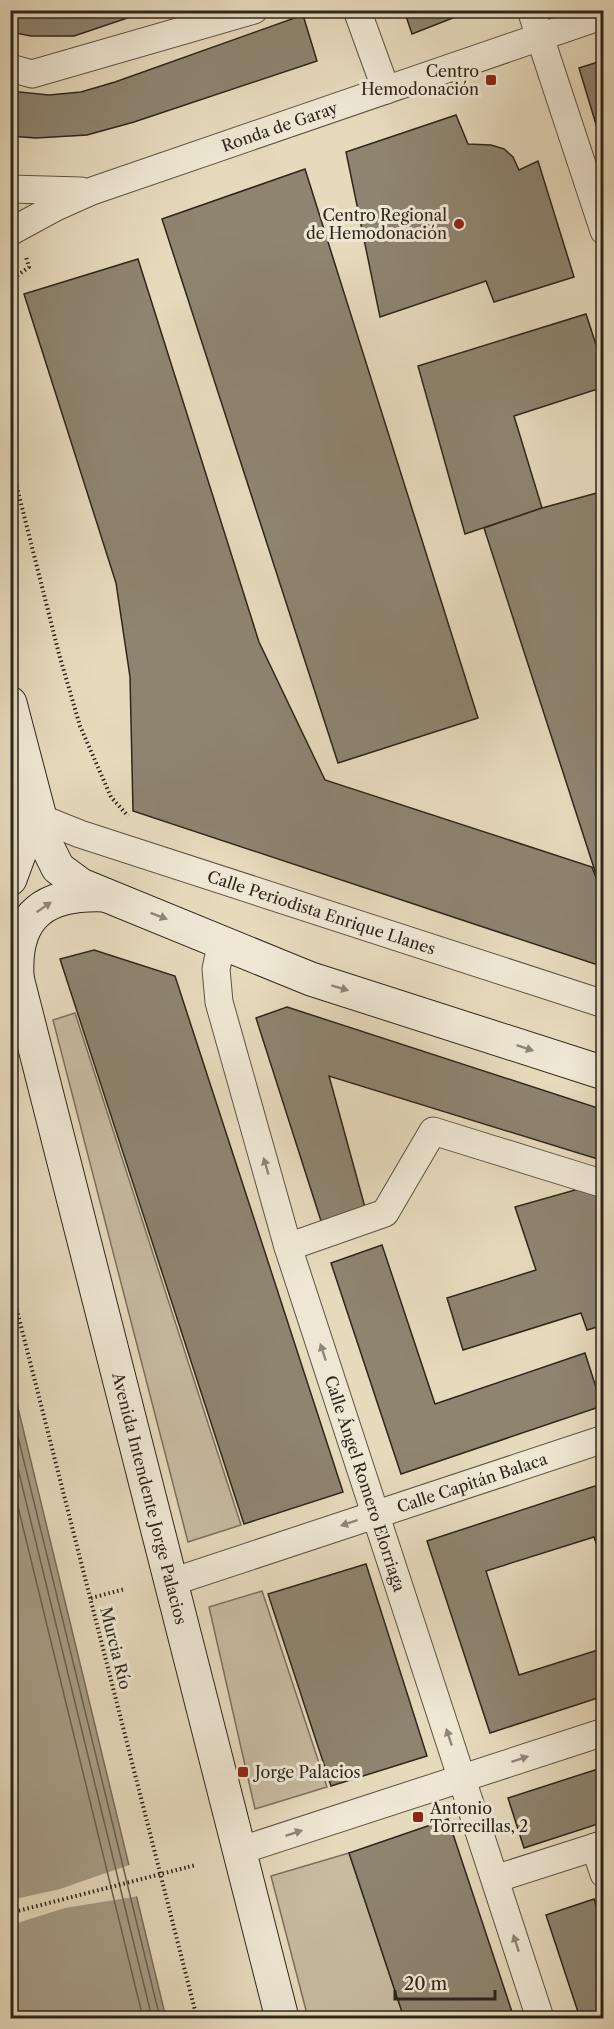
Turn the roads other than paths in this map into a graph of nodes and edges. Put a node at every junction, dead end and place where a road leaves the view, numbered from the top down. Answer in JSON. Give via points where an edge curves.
{"nodes":[{"id":1,"x":254,"y":10,"type":"edge"},
{"id":2,"x":357,"y":10,"type":"edge"},
{"id":3,"x":531,"y":10,"type":"edge"},
{"id":4,"x":603,"y":15,"type":"edge"},
{"id":5,"x":541,"y":36,"type":"junction"},
{"id":6,"x":10,"y":68,"type":"edge"},
{"id":7,"x":386,"y":90,"type":"junction"},
{"id":8,"x":10,"y":189,"type":"edge"},
{"id":9,"x":92,"y":190,"type":"junction"},
{"id":10,"x":603,"y":231,"type":"edge"},
{"id":11,"x":10,"y":232,"type":"edge"},
{"id":12,"x":10,"y":703,"type":"edge"},
{"id":13,"x":27,"y":801,"type":"edge"},
{"id":14,"x":10,"y":879,"type":"edge"},
{"id":15,"x":104,"y":895,"type":"junction"},
{"id":16,"x":222,"y":942,"type":"junction"},
{"id":17,"x":14,"y":964,"type":"edge"},
{"id":18,"x":603,"y":1004,"type":"edge"},
{"id":19,"x":603,"y":1074,"type":"edge"},
{"id":20,"x":603,"y":1184,"type":"edge"},
{"id":21,"x":288,"y":1247,"type":"junction"},
{"id":22,"x":603,"y":1439,"type":"edge"},
{"id":23,"x":376,"y":1514,"type":"junction"},
{"id":24,"x":172,"y":1582,"type":"junction"},
{"id":25,"x":603,"y":1732,"type":"edge"},
{"id":26,"x":462,"y":1778,"type":"junction"},
{"id":27,"x":599,"y":1845,"type":"edge"},
{"id":28,"x":239,"y":1851,"type":"junction"},
{"id":29,"x":603,"y":1874,"type":"edge"},
{"id":30,"x":495,"y":1879,"type":"junction"},
{"id":31,"x":282,"y":2019,"type":"edge"},
{"id":32,"x":540,"y":2019,"type":"edge"}],
"edges":[{"from":1,"to":6,"type":"street","via":[[32,74]]},
{"from":2,"to":7,"type":"street"},
{"from":3,"to":5,"type":"street"},
{"from":4,"to":5,"type":"street","name":"Ronda de Garay"},
{"from":5,"to":7,"type":"street","name":"Ronda de Garay"},
{"from":5,"to":10,"type":"street"},
{"from":7,"to":9,"type":"street","name":"Ronda de Garay"},
{"from":8,"to":9,"type":"street","name":"Ronda de Garay"},
{"from":9,"to":11,"type":"street","name":"Ronda de Garay"},
{"from":12,"to":13,"type":"main road"},
{"from":13,"to":14,"type":"main road","via":[[24,841]]},
{"from":13,"to":15,"type":"main road","via":[[58,868],[69,878]]},
{"from":13,"to":18,"type":"street","name":"Calle Periodista Enrique Llanes","via":[[80,834]]},
{"from":15,"to":16,"type":"main road","one_way":true},
{"from":17,"to":15,"type":"main road","name":"Avenida Intendente Jorge Palacios","one_way":true,"via":[[22,935],[38,911],[69,896]]},
{"from":16,"to":19,"type":"main road","one_way":true,"via":[[310,979]]},
{"from":21,"to":16,"type":"street","name":"Calle Ángel Romero Elorriaga","one_way":true,"via":[[219,1002],[216,969]]},
{"from":17,"to":24,"type":"main road","name":"Avenida Intendente Jorge Palacios"},
{"from":20,"to":21,"type":"street","via":[[433,1131],[385,1213]]},
{"from":23,"to":21,"type":"street","name":"Calle Ángel Romero Elorriaga","one_way":true},
{"from":22,"to":23,"type":"street","name":"Calle Capitán Balaca"},
{"from":23,"to":24,"type":"street","name":"Calle Capitán Balaca","one_way":true},
{"from":26,"to":23,"type":"street","name":"Calle Ángel Romero Elorriaga","one_way":true},
{"from":24,"to":28,"type":"main road","name":"Avenida Intendente Jorge Palacios"},
{"from":26,"to":25,"type":"street","one_way":true},
{"from":28,"to":26,"type":"street","one_way":true},
{"from":26,"to":30,"type":"street","name":"Calle Ángel Romero Elorriaga"},
{"from":27,"to":29,"type":"street"},
{"from":27,"to":30,"type":"street"},
{"from":28,"to":31,"type":"main road","name":"Avenida Intendente Jorge Palacios"},
{"from":32,"to":30,"type":"street","name":"Calle Ángel Romero Elorriaga","one_way":true}]}
